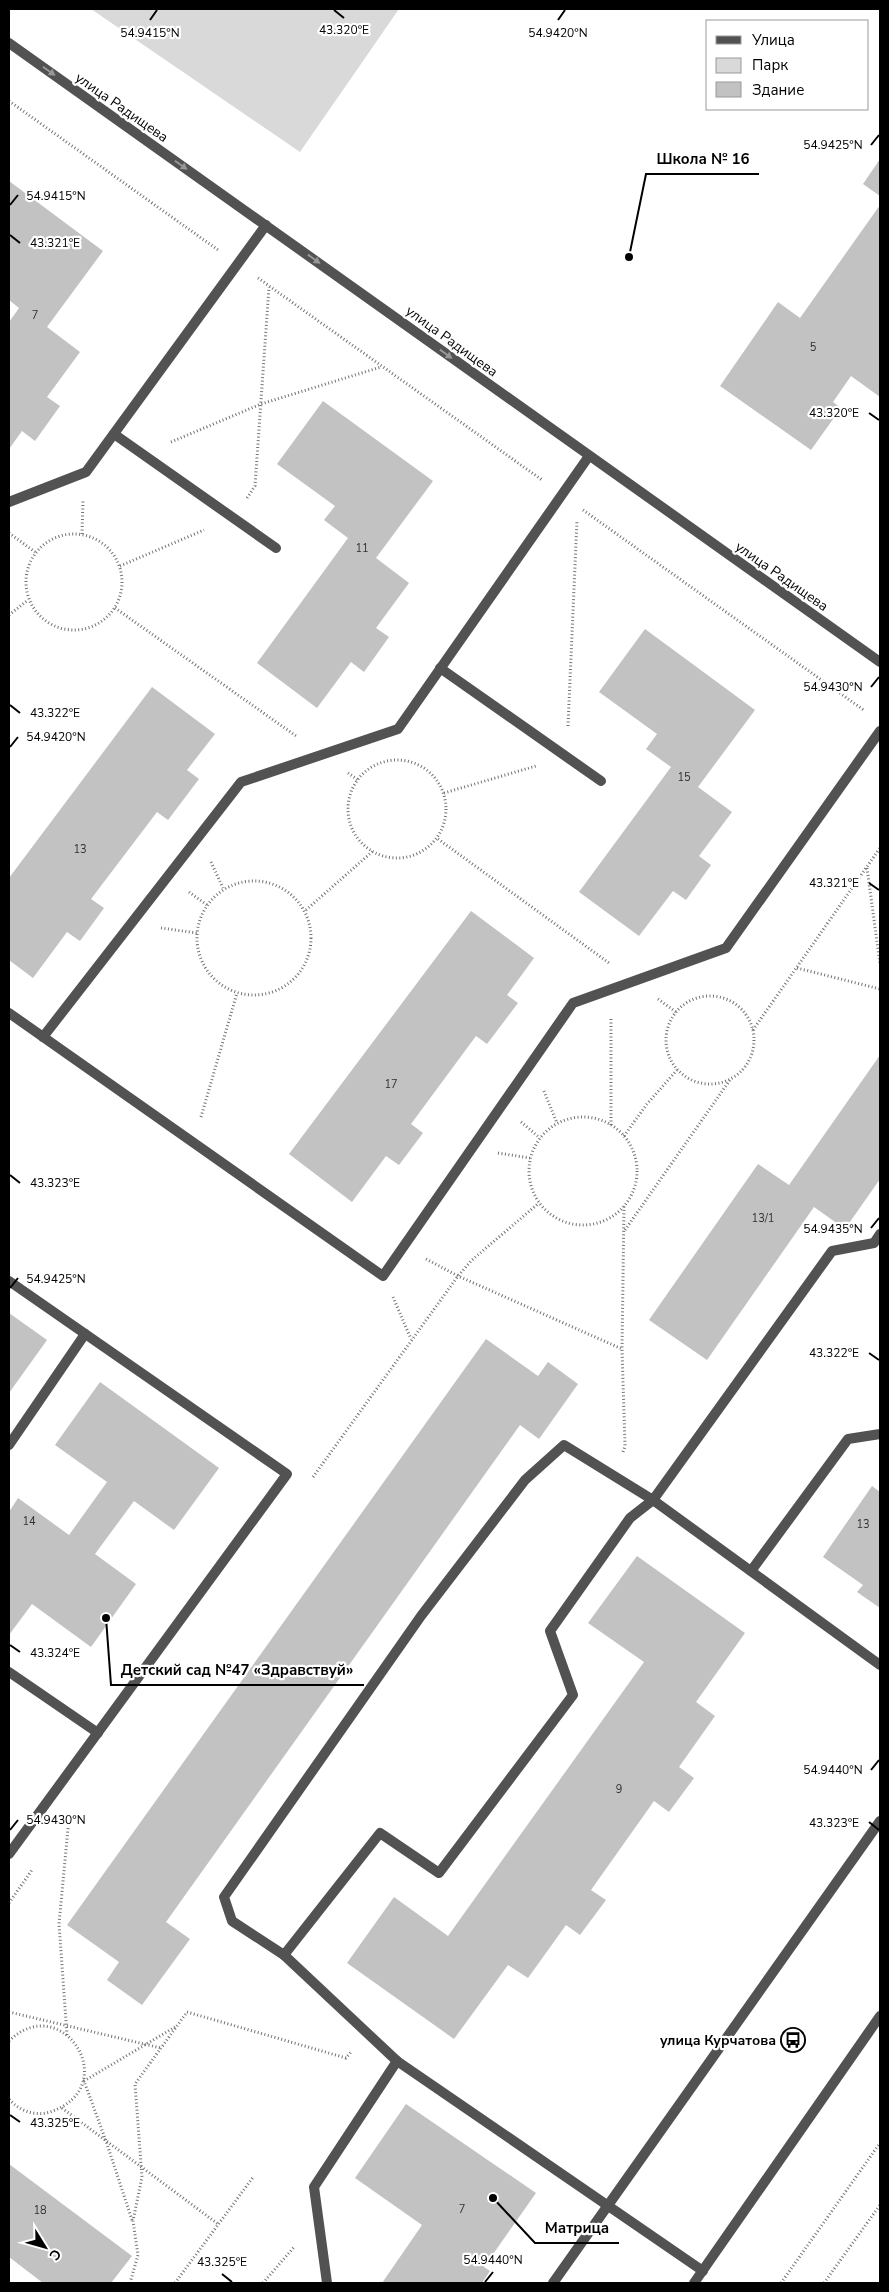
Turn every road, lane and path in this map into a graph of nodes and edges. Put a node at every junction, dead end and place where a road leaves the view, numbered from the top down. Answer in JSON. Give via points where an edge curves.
{"nodes":[{"id":1,"x":9,"y":43,"type":"edge"},
{"id":2,"x":9,"y":101,"type":"edge"},
{"id":3,"x":266,"y":225,"type":"junction"},
{"id":4,"x":238,"y":264,"type":"junction"},
{"id":5,"x":269,"y":286,"type":"junction"},
{"id":6,"x":382,"y":367,"type":"junction"},
{"id":7,"x":261,"y":404,"type":"junction"},
{"id":8,"x":114,"y":434,"type":"junction"},
{"id":9,"x":143,"y":454,"type":"junction"},
{"id":10,"x":589,"y":456,"type":"junction"},
{"id":11,"x":83,"y":474,"type":"junction"},
{"id":12,"x":562,"y":494,"type":"junction"},
{"id":13,"x":9,"y":502,"type":"edge"},
{"id":14,"x":578,"y":506,"type":"junction"},
{"id":15,"x":234,"y":518,"type":"junction"},
{"id":16,"x":9,"y":533,"type":"edge"},
{"id":17,"x":82,"y":534,"type":"junction"},
{"id":18,"x":276,"y":548,"type":"dead end"},
{"id":19,"x":35,"y":552,"type":"junction"},
{"id":20,"x":120,"y":566,"type":"junction"},
{"id":21,"x":28,"y":600,"type":"junction"},
{"id":22,"x":115,"y":608,"type":"junction"},
{"id":23,"x":9,"y":615,"type":"edge"},
{"id":24,"x":880,"y":662,"type":"edge"},
{"id":25,"x":440,"y":668,"type":"junction"},
{"id":26,"x":872,"y":716,"type":"dead end"},
{"id":27,"x":880,"y":730,"type":"edge"},
{"id":28,"x":323,"y":754,"type":"junction"},
{"id":29,"x":567,"y":757,"type":"junction"},
{"id":30,"x":358,"y":780,"type":"junction"},
{"id":31,"x":601,"y":781,"type":"dead end"},
{"id":32,"x":444,"y":793,"type":"junction"},
{"id":33,"x":438,"y":838,"type":"junction"},
{"id":34,"x":880,"y":848,"type":"edge"},
{"id":35,"x":373,"y":851,"type":"junction"},
{"id":36,"x":867,"y":867,"type":"junction"},
{"id":37,"x":306,"y":910,"type":"junction"},
{"id":38,"x":131,"y":924,"type":"junction"},
{"id":39,"x":197,"y":933,"type":"junction"},
{"id":40,"x":880,"y":964,"type":"edge"},
{"id":41,"x":796,"y":968,"type":"junction"},
{"id":42,"x":633,"y":981,"type":"junction"},
{"id":43,"x":611,"y":989,"type":"junction"},
{"id":44,"x":880,"y":989,"type":"edge"},
{"id":45,"x":237,"y":993,"type":"junction"},
{"id":46,"x":676,"y":1012,"type":"junction"},
{"id":47,"x":9,"y":1013,"type":"edge"},
{"id":48,"x":753,"y":1030,"type":"junction"},
{"id":49,"x":43,"y":1037,"type":"junction"},
{"id":50,"x":677,"y":1070,"type":"junction"},
{"id":51,"x":730,"y":1079,"type":"junction"},
{"id":52,"x":611,"y":1125,"type":"junction"},
{"id":53,"x":624,"y":1136,"type":"junction"},
{"id":54,"x":194,"y":1144,"type":"junction"},
{"id":55,"x":624,"y":1206,"type":"junction"},
{"id":56,"x":624,"y":1232,"type":"junction"},
{"id":57,"x":880,"y":1234,"type":"edge"},
{"id":58,"x":404,"y":1247,"type":"junction"},
{"id":59,"x":383,"y":1276,"type":"junction"},
{"id":60,"x":9,"y":1281,"type":"edge"},
{"id":61,"x":85,"y":1334,"type":"junction"},
{"id":62,"x":411,"y":1339,"type":"dead end"},
{"id":63,"x":622,"y":1349,"type":"junction"},
{"id":64,"x":880,"y":1434,"type":"edge"},
{"id":65,"x":9,"y":1445,"type":"edge"},
{"id":66,"x":615,"y":1477,"type":"junction"},
{"id":67,"x":653,"y":1500,"type":"junction"},
{"id":68,"x":751,"y":1571,"type":"junction"},
{"id":69,"x":880,"y":1665,"type":"edge"},
{"id":70,"x":9,"y":1672,"type":"edge"},
{"id":71,"x":98,"y":1733,"type":"junction"},
{"id":72,"x":69,"y":1818,"type":"dead end"},
{"id":73,"x":880,"y":1821,"type":"edge"},
{"id":74,"x":9,"y":1854,"type":"edge"},
{"id":75,"x":284,"y":1955,"type":"junction"},
{"id":76,"x":9,"y":2012,"type":"edge"},
{"id":77,"x":880,"y":2016,"type":"edge"},
{"id":78,"x":65,"y":2025,"type":"junction"},
{"id":79,"x":178,"y":2025,"type":"junction"},
{"id":80,"x":365,"y":2031,"type":"junction"},
{"id":81,"x":67,"y":2035,"type":"junction"},
{"id":82,"x":9,"y":2041,"type":"edge"},
{"id":83,"x":145,"y":2044,"type":"junction"},
{"id":84,"x":161,"y":2048,"type":"junction"},
{"id":85,"x":397,"y":2062,"type":"junction"},
{"id":86,"x":84,"y":2081,"type":"junction"},
{"id":87,"x":9,"y":2099,"type":"edge"},
{"id":88,"x":62,"y":2108,"type":"junction"},
{"id":89,"x":106,"y":2141,"type":"junction"},
{"id":90,"x":880,"y":2143,"type":"edge"},
{"id":91,"x":141,"y":2167,"type":"junction"},
{"id":92,"x":254,"y":2176,"type":"dead end"},
{"id":93,"x":880,"y":2204,"type":"edge"},
{"id":94,"x":608,"y":2205,"type":"junction"},
{"id":95,"x":319,"y":2219,"type":"junction"},
{"id":96,"x":132,"y":2221,"type":"junction"},
{"id":97,"x":218,"y":2224,"type":"junction"},
{"id":98,"x":703,"y":2270,"type":"junction"},
{"id":99,"x":130,"y":2283,"type":"edge"},
{"id":100,"x":175,"y":2283,"type":"edge"},
{"id":101,"x":263,"y":2283,"type":"edge"},
{"id":102,"x":327,"y":2283,"type":"edge"},
{"id":103,"x":553,"y":2283,"type":"edge"},
{"id":104,"x":694,"y":2283,"type":"edge"},
{"id":105,"x":781,"y":2283,"type":"edge"},
{"id":106,"x":824,"y":2283,"type":"edge"}],
"edges":[{"from":1,"to":3,"type":"street","name":"улица Радищева","one_way":true},
{"from":2,"to":4,"type":"path"},
{"from":3,"to":4,"type":"street"},
{"from":3,"to":10,"type":"street","name":"улица Радищева","one_way":true},
{"from":4,"to":5,"type":"path"},
{"from":4,"to":8,"type":"street"},
{"from":5,"to":6,"type":"path"},
{"from":5,"to":7,"type":"path"},
{"from":6,"to":7,"type":"path"},
{"from":6,"to":12,"type":"path"},
{"from":7,"to":9,"type":"path"},
{"from":7,"to":15,"type":"path","via":[[255,486]]},
{"from":8,"to":9,"type":"street"},
{"from":8,"to":11,"type":"street"},
{"from":9,"to":15,"type":"street"},
{"from":10,"to":12,"type":"street"},
{"from":10,"to":24,"type":"street","name":"улица Радищева"},
{"from":11,"to":13,"type":"street"},
{"from":11,"to":17,"type":"path"},
{"from":12,"to":14,"type":"path"},
{"from":12,"to":25,"type":"street"},
{"from":14,"to":26,"type":"path"},
{"from":14,"to":29,"type":"path"},
{"from":15,"to":18,"type":"street"},
{"from":15,"to":20,"type":"path"},
{"from":16,"to":19,"type":"path"},
{"from":17,"to":19,"type":"path","via":[[64,534]]},
{"from":17,"to":20,"type":"path","via":[[98,540],[111,551]]},
{"from":19,"to":21,"type":"path","via":[[27,567],[25,584]]},
{"from":20,"to":22,"type":"path","via":[[122,587]]},
{"from":21,"to":22,"type":"path","via":[[40,618],[59,629],[80,630],[100,623]]},
{"from":21,"to":23,"type":"path"},
{"from":22,"to":28,"type":"path"},
{"from":25,"to":28,"type":"street","via":[[398,729]]},
{"from":25,"to":29,"type":"street"},
{"from":27,"to":42,"type":"street","via":[[726,948]]},
{"from":28,"to":30,"type":"path"},
{"from":28,"to":38,"type":"street","via":[[241,782]]},
{"from":29,"to":31,"type":"street"},
{"from":29,"to":32,"type":"path"},
{"from":30,"to":32,"type":"path","via":[[371,768],[388,761],[405,760],[421,766],[436,778]]},
{"from":30,"to":35,"type":"path","via":[[350,796],[348,814],[354,832],[364,846]]},
{"from":32,"to":33,"type":"path","via":[[446,814]]},
{"from":33,"to":35,"type":"path","via":[[425,850],[405,858],[383,857]]},
{"from":33,"to":42,"type":"path"},
{"from":34,"to":36,"type":"path"},
{"from":35,"to":37,"type":"path"},
{"from":36,"to":40,"type":"path"},
{"from":36,"to":41,"type":"path"},
{"from":37,"to":39,"type":"path","via":[[284,888],[269,881],[246,880],[223,888],[206,905]]},
{"from":37,"to":45,"type":"path","via":[[312,932],[310,954],[299,975],[281,989],[259,995]]},
{"from":38,"to":39,"type":"path"},
{"from":38,"to":49,"type":"street"},
{"from":39,"to":45,"type":"path","via":[[197,946],[204,966],[217,983]]},
{"from":41,"to":44,"type":"path"},
{"from":41,"to":48,"type":"path"},
{"from":42,"to":43,"type":"street"},
{"from":42,"to":46,"type":"path"},
{"from":43,"to":52,"type":"path"},
{"from":43,"to":58,"type":"street","via":[[573,1003]]},
{"from":45,"to":54,"type":"path"},
{"from":46,"to":48,"type":"path","via":[[703,996],[720,997],[735,1004],[746,1015]]},
{"from":46,"to":50,"type":"path","via":[[668,1026],[665,1041],[668,1057]]},
{"from":47,"to":49,"type":"street"},
{"from":48,"to":51,"type":"path","via":[[753,1050],[745,1067]]},
{"from":49,"to":54,"type":"street"},
{"from":50,"to":51,"type":"path","via":[[693,1081],[712,1084]]},
{"from":50,"to":53,"type":"path"},
{"from":51,"to":56,"type":"path"},
{"from":52,"to":53,"type":"path"},
{"from":52,"to":55,"type":"path","via":[[599,1119],[578,1116],[557,1123],[540,1138],[530,1158],[530,1181],[539,1202],[553,1216],[571,1224],[591,1225],[610,1218]]},
{"from":53,"to":55,"type":"path","via":[[631,1145],[637,1166],[635,1187]]},
{"from":54,"to":59,"type":"street"},
{"from":55,"to":56,"type":"path"},
{"from":56,"to":63,"type":"path"},
{"from":57,"to":67,"type":"street","via":[[874,1243],[832,1251]]},
{"from":58,"to":59,"type":"street"},
{"from":58,"to":63,"type":"path","via":[[458,1276]]},
{"from":59,"to":62,"type":"path"},
{"from":60,"to":61,"type":"street"},
{"from":61,"to":65,"type":"street"},
{"from":61,"to":71,"type":"street","via":[[287,1474]]},
{"from":63,"to":66,"type":"path","via":[[625,1446]]},
{"from":64,"to":68,"type":"street","via":[[848,1439]]},
{"from":66,"to":67,"type":"street"},
{"from":66,"to":75,"type":"street","via":[[564,1445],[525,1480],[421,1616],[224,1897],[232,1921]]},
{"from":67,"to":68,"type":"street"},
{"from":67,"to":75,"type":"street","via":[[630,1518],[550,1632],[572,1695],[439,1873],[380,1833]]},
{"from":68,"to":69,"type":"street"},
{"from":70,"to":71,"type":"street"},
{"from":71,"to":74,"type":"street"},
{"from":72,"to":78,"type":"path","via":[[59,1924]]},
{"from":73,"to":94,"type":"street"},
{"from":75,"to":80,"type":"street"},
{"from":76,"to":78,"type":"path"},
{"from":77,"to":98,"type":"street"},
{"from":78,"to":81,"type":"path"},
{"from":78,"to":83,"type":"path"},
{"from":79,"to":80,"type":"path","via":[[187,2012],[346,2058]]},
{"from":79,"to":83,"type":"path"},
{"from":79,"to":84,"type":"path"},
{"from":80,"to":85,"type":"street"},
{"from":81,"to":82,"type":"path","via":[[52,2027],[34,2026],[18,2032]]},
{"from":81,"to":86,"type":"path","via":[[79,2047]]},
{"from":83,"to":84,"type":"path"},
{"from":83,"to":86,"type":"path"},
{"from":84,"to":91,"type":"path","via":[[135,2084]]},
{"from":85,"to":94,"type":"street"},
{"from":85,"to":95,"type":"street","via":[[314,2187]]},
{"from":86,"to":88,"type":"path","via":[[76,2097]]},
{"from":86,"to":89,"type":"path"},
{"from":87,"to":88,"type":"path","via":[[29,2112],[46,2114]]},
{"from":88,"to":89,"type":"path"},
{"from":89,"to":91,"type":"path"},
{"from":89,"to":96,"type":"path"},
{"from":90,"to":105,"type":"path"},
{"from":91,"to":96,"type":"path","via":[[142,2177]]},
{"from":91,"to":97,"type":"path"},
{"from":92,"to":97,"type":"path"},
{"from":93,"to":106,"type":"path"},
{"from":94,"to":98,"type":"street"},
{"from":94,"to":103,"type":"street"},
{"from":95,"to":101,"type":"path"},
{"from":95,"to":102,"type":"street"},
{"from":96,"to":99,"type":"path","via":[[138,2256]]},
{"from":97,"to":100,"type":"path"},
{"from":98,"to":104,"type":"street"}]}
